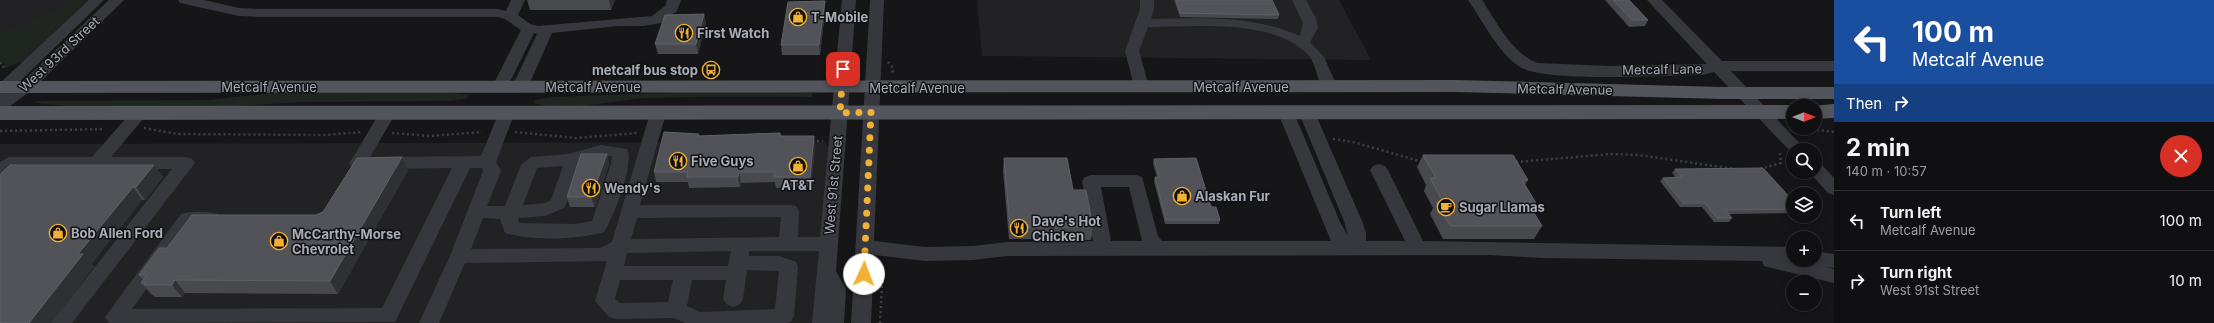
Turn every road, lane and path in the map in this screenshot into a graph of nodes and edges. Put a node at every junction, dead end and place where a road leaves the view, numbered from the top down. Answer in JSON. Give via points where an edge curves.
{"nodes":[{"id":1,"x":97,"y":0,"type":"edge"},
{"id":2,"x":117,"y":0,"type":"edge"},
{"id":3,"x":185,"y":0,"type":"edge"},
{"id":4,"x":518,"y":0,"type":"edge"},
{"id":5,"x":674,"y":0,"type":"edge"},
{"id":6,"x":849,"y":0,"type":"edge"},
{"id":7,"x":877,"y":0,"type":"edge"},
{"id":8,"x":1147,"y":0,"type":"edge"},
{"id":9,"x":1299,"y":0,"type":"edge"},
{"id":10,"x":1475,"y":0,"type":"edge"},
{"id":11,"x":1654,"y":0,"type":"edge"},
{"id":12,"x":510,"y":16,"type":"junction"},
{"id":13,"x":1143,"y":23,"type":"junction"},
{"id":14,"x":529,"y":28,"type":"junction"},
{"id":15,"x":547,"y":28,"type":"junction"},
{"id":16,"x":1301,"y":43,"type":"junction"},
{"id":17,"x":1718,"y":66,"type":"junction"},
{"id":18,"x":1834,"y":66,"type":"edge"},
{"id":19,"x":27,"y":86,"type":"junction"},
{"id":20,"x":1329,"y":86,"type":"junction"},
{"id":21,"x":500,"y":87,"type":"junction"},
{"id":22,"x":520,"y":87,"type":"junction"},
{"id":23,"x":1141,"y":87,"type":"junction"},
{"id":24,"x":842,"y":88,"type":"junction"},
{"id":25,"x":873,"y":88,"type":"junction"},
{"id":26,"x":1,"y":93,"type":"edge"},
{"id":27,"x":1743,"y":93,"type":"junction"},
{"id":28,"x":1834,"y":93,"type":"edge"},
{"id":29,"x":1834,"y":111,"type":"edge"},
{"id":30,"x":507,"y":112,"type":"junction"},
{"id":31,"x":658,"y":112,"type":"junction"},
{"id":32,"x":871,"y":112,"type":"junction"},
{"id":33,"x":1762,"y":112,"type":"junction"},
{"id":34,"x":1786,"y":112,"type":"edge"},
{"id":35,"x":1822,"y":112,"type":"edge"},
{"id":36,"x":0,"y":113,"type":"edge"},
{"id":37,"x":140,"y":113,"type":"junction"},
{"id":38,"x":388,"y":113,"type":"junction"},
{"id":39,"x":840,"y":113,"type":"junction"},
{"id":40,"x":1286,"y":113,"type":"junction"},
{"id":41,"x":1307,"y":113,"type":"junction"},
{"id":42,"x":1822,"y":130,"type":"edge"},
{"id":43,"x":1834,"y":132,"type":"edge"},
{"id":44,"x":1791,"y":143,"type":"edge"},
{"id":45,"x":570,"y":160,"type":"junction"},
{"id":46,"x":464,"y":162,"type":"junction"},
{"id":47,"x":487,"y":162,"type":"junction"},
{"id":48,"x":96,"y":163,"type":"junction"},
{"id":49,"x":1379,"y":170,"type":"dead end"},
{"id":50,"x":0,"y":172,"type":"edge"},
{"id":51,"x":512,"y":211,"type":"junction"},
{"id":52,"x":476,"y":212,"type":"junction"},
{"id":53,"x":630,"y":212,"type":"junction"},
{"id":54,"x":227,"y":219,"type":"edge"},
{"id":55,"x":741,"y":244,"type":"junction"},
{"id":56,"x":788,"y":244,"type":"junction"},
{"id":57,"x":828,"y":244,"type":"junction"},
{"id":58,"x":620,"y":246,"type":"junction"},
{"id":59,"x":865,"y":247,"type":"junction"},
{"id":60,"x":1103,"y":248,"type":"junction"},
{"id":61,"x":1157,"y":248,"type":"junction"},
{"id":62,"x":1357,"y":249,"type":"junction"},
{"id":63,"x":1418,"y":249,"type":"junction"},
{"id":64,"x":1786,"y":254,"type":"edge"},
{"id":65,"x":1748,"y":255,"type":"junction"},
{"id":66,"x":459,"y":256,"type":"junction"},
{"id":67,"x":1822,"y":259,"type":"edge"},
{"id":68,"x":1834,"y":261,"type":"edge"},
{"id":69,"x":738,"y":268,"type":"junction"},
{"id":70,"x":826,"y":271,"type":"junction"},
{"id":71,"x":612,"y":273,"type":"junction"},
{"id":72,"x":684,"y":273,"type":"junction"},
{"id":73,"x":1834,"y":276,"type":"edge"},
{"id":74,"x":733,"y":299,"type":"dead end"},
{"id":75,"x":676,"y":310,"type":"junction"},
{"id":76,"x":267,"y":320,"type":"edge"},
{"id":77,"x":61,"y":323,"type":"edge"},
{"id":78,"x":429,"y":323,"type":"edge"},
{"id":79,"x":822,"y":323,"type":"edge"},
{"id":80,"x":834,"y":323,"type":"edge"},
{"id":81,"x":861,"y":323,"type":"edge"}],
"edges":[{"from":1,"to":26,"type":"street","name":"West 93rd Street"},
{"from":2,"to":19,"type":"street","name":"West 93rd Street"},
{"from":3,"to":12,"type":"street","via":[[239,12],[259,13],[498,13]]},
{"from":4,"to":12,"type":"street"},
{"from":5,"to":15,"type":"street","via":[[672,8],[656,20]]},
{"from":6,"to":24,"type":"street","name":"West 91st Street"},
{"from":7,"to":25,"type":"street"},
{"from":8,"to":13,"type":"street"},
{"from":9,"to":16,"type":"street","via":[[1312,26],[1310,35]]},
{"from":10,"to":17,"type":"street","name":"Metcalf Lane","via":[[1512,52],[1528,65],[1561,70],[1702,70]]},
{"from":11,"to":17,"type":"street"},
{"from":12,"to":14,"type":"street"},
{"from":13,"to":16,"type":"street","via":[[1256,25]]},
{"from":13,"to":23,"type":"street","via":[[1132,51]]},
{"from":14,"to":15,"type":"street"},
{"from":14,"to":21,"type":"street"},
{"from":15,"to":22,"type":"street"},
{"from":16,"to":20,"type":"street","via":[[1314,53]]},
{"from":17,"to":18,"type":"street","name":"Metcalf Lane"},
{"from":17,"to":27,"type":"street"},
{"from":19,"to":21,"type":"main road","name":"Metcalf Avenue"},
{"from":19,"to":26,"type":"main road","name":"Metcalf Avenue"},
{"from":20,"to":23,"type":"main road","name":"Metcalf Avenue"},
{"from":20,"to":27,"type":"main road","name":"Metcalf Avenue","via":[[1455,86]]},
{"from":21,"to":22,"type":"main road","name":"Metcalf Avenue"},
{"from":21,"to":30,"type":"main road"},
{"from":22,"to":24,"type":"main road","name":"Metcalf Avenue"},
{"from":22,"to":30,"type":"main road"},
{"from":23,"to":25,"type":"main road","name":"Metcalf Avenue"},
{"from":24,"to":25,"type":"main road","name":"Metcalf Avenue"},
{"from":24,"to":39,"type":"street","name":"West 91st Street"},
{"from":25,"to":32,"type":"street"},
{"from":27,"to":28,"type":"main road","name":"Metcalf Avenue"},
{"from":27,"to":33,"type":"street"},
{"from":29,"to":35,"type":"main road"},
{"from":30,"to":31,"type":"main road","name":"Metcalf Avenue"},
{"from":30,"to":38,"type":"main road","name":"Metcalf Avenue"},
{"from":30,"to":47,"type":"street"},
{"from":31,"to":39,"type":"main road","name":"Metcalf Avenue"},
{"from":31,"to":53,"type":"street"},
{"from":32,"to":39,"type":"main road","name":"Metcalf Avenue"},
{"from":32,"to":40,"type":"main road","name":"Metcalf Avenue"},
{"from":32,"to":59,"type":"street"},
{"from":33,"to":34,"type":"main road","name":"Metcalf Avenue"},
{"from":33,"to":41,"type":"main road","name":"Metcalf Avenue"},
{"from":33,"to":44,"type":"street"},
{"from":36,"to":37,"type":"main road","name":"Metcalf Avenue"},
{"from":37,"to":38,"type":"main road","name":"Metcalf Avenue"},
{"from":37,"to":48,"type":"street"},
{"from":38,"to":46,"type":"street","via":[[354,169]]},
{"from":39,"to":57,"type":"street","name":"West 91st Street"},
{"from":40,"to":41,"type":"main road","name":"Metcalf Avenue"},
{"from":40,"to":62,"type":"street","via":[[1340,240]]},
{"from":41,"to":62,"type":"street","via":[[1353,221],[1357,233]]},
{"from":42,"to":43,"type":"path"},
{"from":45,"to":51,"type":"street","via":[[537,161],[530,165]]},
{"from":45,"to":51,"type":"street","via":[[573,162],[558,205],[549,210]]},
{"from":45,"to":51,"type":"street","via":[[602,150],[621,153],[606,213],[598,227],[589,230],[519,230],[511,228],[509,219]]},
{"from":46,"to":47,"type":"street"},
{"from":46,"to":76,"type":"street","via":[[388,316]]},
{"from":47,"to":52,"type":"street","via":[[492,171]]},
{"from":48,"to":50,"type":"street","via":[[9,163]]},
{"from":48,"to":77,"type":"street","via":[[186,163]]},
{"from":49,"to":63,"type":"street"},
{"from":51,"to":52,"type":"street"},
{"from":52,"to":66,"type":"street"},
{"from":53,"to":56,"type":"street","via":[[790,211]]},
{"from":53,"to":58,"type":"street"},
{"from":54,"to":76,"type":"street","via":[[187,218],[115,317]]},
{"from":55,"to":56,"type":"street"},
{"from":55,"to":58,"type":"street"},
{"from":55,"to":69,"type":"street"},
{"from":56,"to":57,"type":"street"},
{"from":57,"to":70,"type":"street","name":"West 91st Street"},
{"from":58,"to":66,"type":"street","via":[[603,255]]},
{"from":58,"to":71,"type":"street"},
{"from":59,"to":60,"type":"street","via":[[926,254],[1008,249]]},
{"from":59,"to":81,"type":"street"},
{"from":60,"to":61,"type":"street"},
{"from":60,"to":61,"type":"street","via":[[1091,181],[1136,181],[1149,238]]},
{"from":61,"to":62,"type":"street"},
{"from":62,"to":63,"type":"street"},
{"from":63,"to":65,"type":"street"},
{"from":64,"to":65,"type":"street"},
{"from":65,"to":73,"type":"street"},
{"from":66,"to":78,"type":"street"},
{"from":67,"to":68,"type":"street"},
{"from":69,"to":72,"type":"street"},
{"from":69,"to":74,"type":"street"},
{"from":69,"to":75,"type":"street","via":[[779,262],[789,267],[784,316],[698,320]]},
{"from":70,"to":79,"type":"street","name":"West 91st Street"},
{"from":70,"to":80,"type":"street","via":[[836,289]]},
{"from":71,"to":72,"type":"street"},
{"from":71,"to":75,"type":"street","via":[[605,301],[616,310]]},
{"from":72,"to":75,"type":"street"}]}
